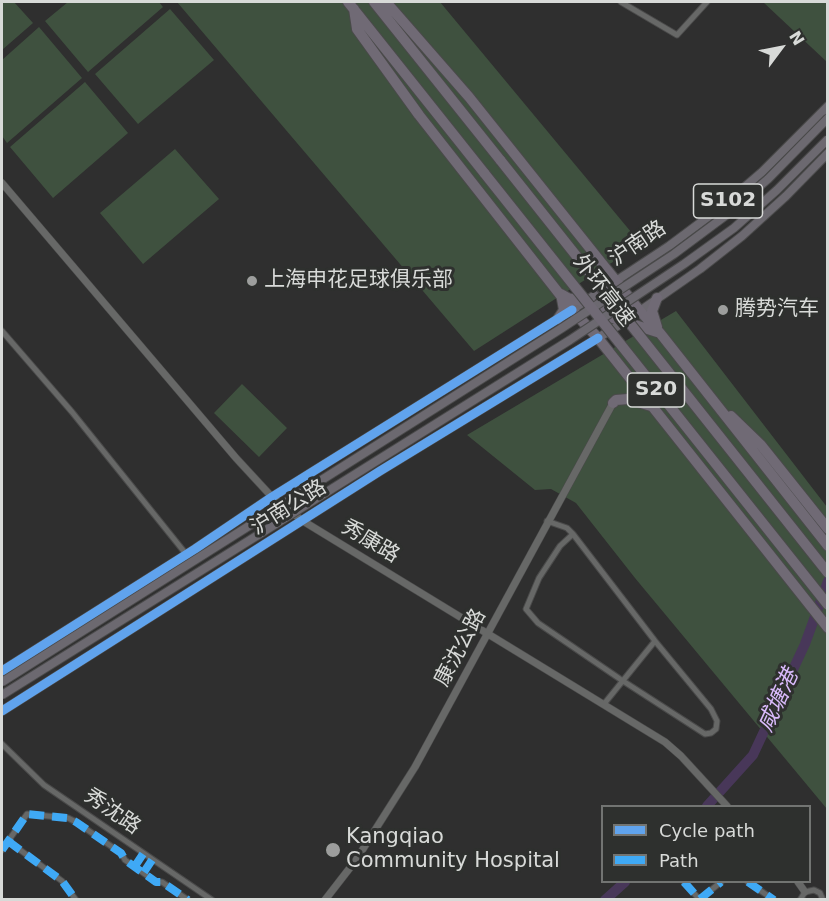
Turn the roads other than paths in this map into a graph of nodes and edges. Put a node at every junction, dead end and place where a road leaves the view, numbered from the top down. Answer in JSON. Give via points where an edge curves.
{"nodes":[{"id":1,"x":374,"y":2,"type":"edge"},
{"id":2,"x":386,"y":2,"type":"edge"},
{"id":3,"x":621,"y":2,"type":"edge"},
{"id":4,"x":707,"y":2,"type":"edge"},
{"id":5,"x":351,"y":5,"type":"edge"},
{"id":6,"x":828,"y":106,"type":"edge"},
{"id":7,"x":828,"y":118,"type":"edge"},
{"id":8,"x":828,"y":139,"type":"edge"},
{"id":9,"x":828,"y":153,"type":"edge"},
{"id":10,"x":2,"y":183,"type":"edge"},
{"id":11,"x":616,"y":281,"type":"junction"},
{"id":12,"x":559,"y":293,"type":"junction"},
{"id":13,"x":657,"y":298,"type":"junction"},
{"id":14,"x":585,"y":302,"type":"junction"},
{"id":15,"x":572,"y":310,"type":"junction"},
{"id":16,"x":640,"y":311,"type":"junction"},
{"id":17,"x":558,"y":319,"type":"junction"},
{"id":18,"x":624,"y":322,"type":"junction"},
{"id":19,"x":2,"y":331,"type":"edge"},
{"id":20,"x":660,"y":333,"type":"junction"},
{"id":21,"x":598,"y":338,"type":"junction"},
{"id":22,"x":613,"y":403,"type":"joint"},
{"id":23,"x":652,"y":406,"type":"junction"},
{"id":24,"x":718,"y":407,"type":"junction"},
{"id":25,"x":272,"y":497,"type":"junction"},
{"id":26,"x":303,"y":521,"type":"junction"},
{"id":27,"x":548,"y":521,"type":"junction"},
{"id":28,"x":828,"y":529,"type":"edge"},
{"id":29,"x":573,"y":534,"type":"junction"},
{"id":30,"x":828,"y":546,"type":"edge"},
{"id":31,"x":186,"y":554,"type":"junction"},
{"id":32,"x":828,"y":573,"type":"edge"},
{"id":33,"x":828,"y":605,"type":"edge"},
{"id":34,"x":828,"y":628,"type":"edge"},
{"id":35,"x":489,"y":634,"type":"junction"},
{"id":36,"x":655,"y":641,"type":"junction"},
{"id":37,"x":2,"y":671,"type":"edge"},
{"id":38,"x":623,"y":681,"type":"junction"},
{"id":39,"x":2,"y":682,"type":"edge"},
{"id":40,"x":2,"y":695,"type":"edge"},
{"id":41,"x":604,"y":704,"type":"junction"},
{"id":42,"x":2,"y":711,"type":"edge"},
{"id":43,"x":2,"y":744,"type":"edge"},
{"id":44,"x":725,"y":805,"type":"edge"},
{"id":45,"x":8,"y":841,"type":"junction"},
{"id":46,"x":2,"y":850,"type":"edge"},
{"id":47,"x":143,"y":854,"type":"junction"},
{"id":48,"x":152,"y":860,"type":"junction"},
{"id":49,"x":135,"y":866,"type":"junction"},
{"id":50,"x":144,"y":872,"type":"junction"},
{"id":51,"x":685,"y":883,"type":"edge"},
{"id":52,"x":720,"y":883,"type":"edge"},
{"id":53,"x":749,"y":883,"type":"edge"},
{"id":54,"x":799,"y":883,"type":"edge"},
{"id":55,"x":805,"y":892,"type":"junction"},
{"id":56,"x":700,"y":899,"type":"edge"},
{"id":57,"x":76,"y":900,"type":"edge"},
{"id":58,"x":188,"y":900,"type":"edge"},
{"id":59,"x":212,"y":900,"type":"edge"},
{"id":60,"x":325,"y":900,"type":"edge"},
{"id":61,"x":774,"y":900,"type":"edge"},
{"id":62,"x":800,"y":900,"type":"edge"},
{"id":63,"x":823,"y":900,"type":"edge"}],
"edges":[{"from":1,"to":32,"type":"highway","name":"外环高速","number":"S20","bridge":true},
{"from":2,"to":11,"type":"highway","via":[[454,79]]},
{"from":3,"to":4,"type":"street","via":[[677,35]]},
{"from":5,"to":12,"type":"highway","via":[[357,29],[393,79]]},
{"from":5,"to":33,"type":"highway","name":"外环高速","number":"S20","bridge":true},
{"from":6,"to":11,"type":"main road","name":"沪南路","number":"S102","via":[[720,208]]},
{"from":7,"to":39,"type":"main road","bridge":true,"via":[[768,179],[674,254]]},
{"from":8,"to":40,"type":"main road","bridge":true,"via":[[734,228],[684,264],[570,340]]},
{"from":9,"to":13,"type":"main road","number":"S102","via":[[741,236]]},
{"from":10,"to":25,"type":"street","name":"秀康路"},
{"from":11,"to":14,"type":"main road","name":"沪南路","number":"S102"},
{"from":11,"to":16,"type":"highway"},
{"from":12,"to":14,"type":"highway"},
{"from":12,"to":15,"type":"highway"},
{"from":12,"to":17,"type":"highway","via":[[565,306]]},
{"from":13,"to":16,"type":"main road","number":"S102"},
{"from":13,"to":20,"type":"highway","via":[[652,311]]},
{"from":14,"to":15,"type":"main road","name":"沪南路","number":"S102"},
{"from":14,"to":16,"type":"highway"},
{"from":15,"to":17,"type":"main road","name":"沪南公路"},
{"from":15,"to":18,"type":"highway"},
{"from":15,"to":21,"type":"highway"},
{"from":16,"to":18,"type":"main road","number":"S102"},
{"from":16,"to":20,"type":"highway"},
{"from":17,"to":25,"type":"main road","name":"沪南公路"},
{"from":18,"to":20,"type":"highway"},
{"from":18,"to":21,"type":"main road","number":"S102"},
{"from":19,"to":31,"type":"street"},
{"from":20,"to":24,"type":"highway"},
{"from":21,"to":23,"type":"highway"},
{"from":21,"to":26,"type":"main road","name":"沪南公路"},
{"from":22,"to":23,"type":"highway","via":[[628,399]]},
{"from":22,"to":27,"type":"street","name":"康沈公路"},
{"from":23,"to":34,"type":"highway"},
{"from":24,"to":28,"type":"highway","via":[[750,433]]},
{"from":24,"to":30,"type":"highway"},
{"from":25,"to":26,"type":"street","name":"秀康路"},
{"from":25,"to":31,"type":"main road","name":"沪南公路"},
{"from":26,"to":35,"type":"street","name":"秀康路"},
{"from":26,"to":42,"type":"main road","name":"沪南公路"},
{"from":27,"to":29,"type":"street"},
{"from":27,"to":35,"type":"street","name":"康沈公路"},
{"from":29,"to":36,"type":"street"},
{"from":29,"to":38,"type":"street","via":[[539,578],[526,609],[538,623]]},
{"from":31,"to":37,"type":"main road","name":"沪南公路"},
{"from":35,"to":41,"type":"street","name":"秀康路"},
{"from":35,"to":60,"type":"street","name":"康沈公路","via":[[415,767],[356,860]]},
{"from":36,"to":38,"type":"street"},
{"from":36,"to":38,"type":"street","via":[[711,710],[717,721],[716,729],[705,734]]},
{"from":38,"to":41,"type":"street"},
{"from":41,"to":44,"type":"street","name":"秀康路","via":[[665,742]]},
{"from":43,"to":47,"type":"street","name":"秀沈路","via":[[44,785]]},
{"from":45,"to":46,"type":"street"},
{"from":45,"to":49,"type":"street","via":[[27,814],[68,818]]},
{"from":45,"to":57,"type":"street","via":[[62,881]]},
{"from":47,"to":48,"type":"street","name":"秀沈路"},
{"from":47,"to":49,"type":"street"},
{"from":48,"to":50,"type":"street"},
{"from":48,"to":59,"type":"street","name":"秀沈路"},
{"from":49,"to":50,"type":"street"},
{"from":50,"to":58,"type":"street"},
{"from":51,"to":56,"type":"street"},
{"from":52,"to":56,"type":"street"},
{"from":53,"to":61,"type":"street"},
{"from":54,"to":55,"type":"street"},
{"from":55,"to":62,"type":"street"},
{"from":55,"to":63,"type":"street","via":[[817,891]]}]}
